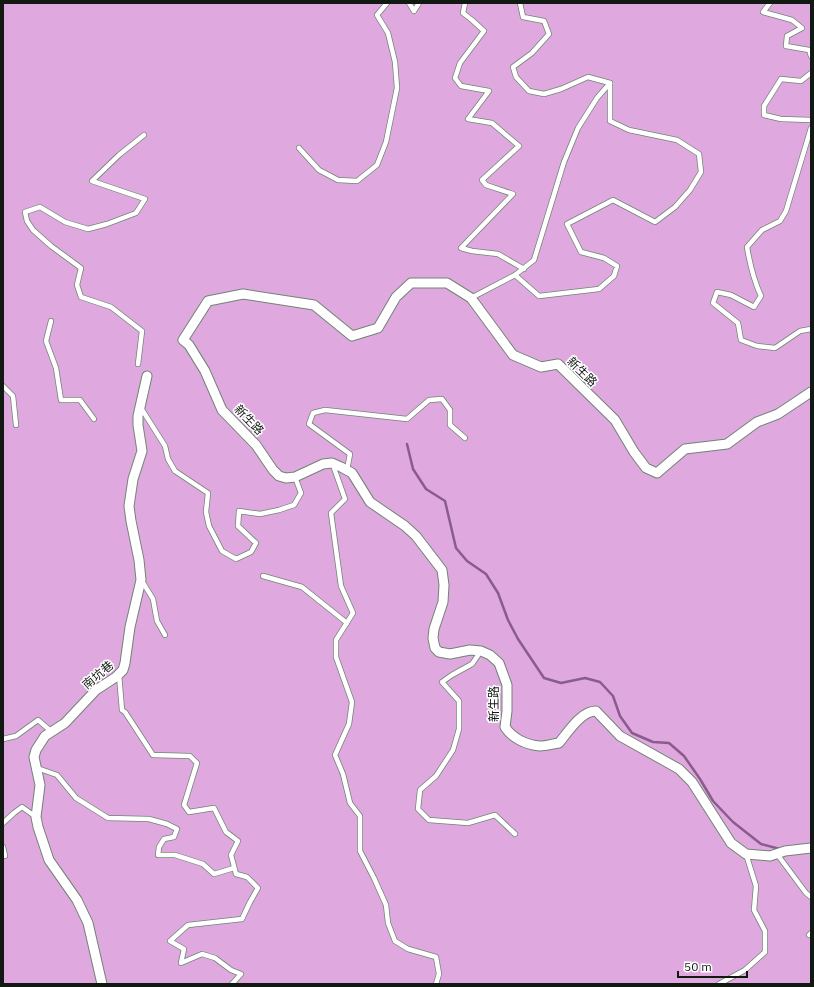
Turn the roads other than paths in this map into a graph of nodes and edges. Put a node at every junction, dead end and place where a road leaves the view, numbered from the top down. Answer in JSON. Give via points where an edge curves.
{"nodes":[{"id":1,"x":387,"y":3,"type":"edge"},
{"id":2,"x":409,"y":3,"type":"edge"},
{"id":3,"x":419,"y":3,"type":"edge"},
{"id":4,"x":465,"y":3,"type":"edge"},
{"id":5,"x":520,"y":3,"type":"edge"},
{"id":6,"x":770,"y":3,"type":"edge"},
{"id":7,"x":811,"y":56,"type":"edge"},
{"id":8,"x":811,"y":73,"type":"edge"},
{"id":9,"x":610,"y":83,"type":"junction"},
{"id":10,"x":811,"y":120,"type":"edge"},
{"id":11,"x":811,"y":128,"type":"edge"},
{"id":12,"x":144,"y":135,"type":"dead end"},
{"id":13,"x":299,"y":148,"type":"dead end"},
{"id":14,"x":524,"y":269,"type":"junction"},
{"id":15,"x":515,"y":275,"type":"junction"},
{"id":16,"x":471,"y":298,"type":"junction"},
{"id":17,"x":51,"y":321,"type":"dead end"},
{"id":18,"x":811,"y":329,"type":"edge"},
{"id":19,"x":138,"y":364,"type":"dead end"},
{"id":20,"x":147,"y":376,"type":"dead end"},
{"id":21,"x":3,"y":386,"type":"edge"},
{"id":22,"x":811,"y":392,"type":"edge"},
{"id":23,"x":140,"y":407,"type":"junction"},
{"id":24,"x":94,"y":419,"type":"dead end"},
{"id":25,"x":16,"y":425,"type":"dead end"},
{"id":26,"x":465,"y":438,"type":"dead end"},
{"id":27,"x":332,"y":463,"type":"junction"},
{"id":28,"x":347,"y":470,"type":"junction"},
{"id":29,"x":295,"y":477,"type":"junction"},
{"id":30,"x":263,"y":576,"type":"dead end"},
{"id":31,"x":141,"y":580,"type":"junction"},
{"id":32,"x":347,"y":623,"type":"junction"},
{"id":33,"x":165,"y":635,"type":"dead end"},
{"id":34,"x":481,"y":651,"type":"junction"},
{"id":35,"x":119,"y":675,"type":"junction"},
{"id":36,"x":52,"y":732,"type":"junction"},
{"id":37,"x":3,"y":739,"type":"edge"},
{"id":38,"x":36,"y":768,"type":"junction"},
{"id":39,"x":36,"y":817,"type":"junction"},
{"id":40,"x":3,"y":823,"type":"edge"},
{"id":41,"x":515,"y":834,"type":"dead end"},
{"id":42,"x":3,"y":847,"type":"edge"},
{"id":43,"x":811,"y":848,"type":"edge"},
{"id":44,"x":781,"y":852,"type":"junction"},
{"id":45,"x":746,"y":854,"type":"junction"},
{"id":46,"x":5,"y":856,"type":"dead end"},
{"id":47,"x":234,"y":868,"type":"junction"},
{"id":48,"x":811,"y":897,"type":"edge"},
{"id":49,"x":102,"y":984,"type":"edge"},
{"id":50,"x":232,"y":984,"type":"edge"},
{"id":51,"x":436,"y":984,"type":"edge"},
{"id":52,"x":719,"y":984,"type":"edge"}],
"edges":[{"from":1,"to":13,"type":"lane","via":[[377,15],[388,33],[395,62],[397,88],[386,142],[377,166],[357,181],[338,180],[319,170]]},
{"from":2,"to":3,"type":"lane","via":[[414,11]]},
{"from":4,"to":14,"type":"lane","via":[[463,13],[484,31],[460,63],[455,78],[461,86],[489,92],[468,119],[492,123],[519,146],[482,180],[486,185],[513,194],[461,248],[498,254]]},
{"from":5,"to":9,"type":"lane","via":[[523,17],[544,21],[549,34],[532,53],[513,67],[516,77],[529,91],[544,94],[588,77]]},
{"from":6,"to":7,"type":"lane","via":[[763,12],[792,20],[802,28],[787,36],[786,46],[809,50]]},
{"from":8,"to":10,"type":"lane","via":[[801,81],[781,79],[764,106],[764,115],[781,119]]},
{"from":9,"to":14,"type":"lane","via":[[578,128],[564,162],[534,260]]},
{"from":9,"to":15,"type":"lane","via":[[610,121],[629,130],[676,140],[699,154],[701,172],[675,207],[655,222],[613,200],[567,224],[581,252],[604,258],[617,266],[614,276],[598,289],[539,296]]},
{"from":11,"to":18,"type":"lane","via":[[786,211],[780,221],[762,230],[747,247],[751,269],[761,296],[754,307],[731,295],[717,292],[713,303],[738,323],[741,340],[757,346],[775,348],[800,331]]},
{"from":12,"to":19,"type":"lane","via":[[92,181],[145,199],[136,213],[88,229],[65,222],[40,207],[25,212],[33,230],[82,268],[77,285],[81,297],[111,307],[142,331]]},
{"from":14,"to":15,"type":"lane"},
{"from":15,"to":16,"type":"lane"},
{"from":16,"to":22,"type":"street","name":"新生路","via":[[513,355],[541,367],[558,364],[615,420],[646,468],[657,472],[685,449],[727,444],[757,422],[778,414]]},
{"from":16,"to":29,"type":"street","name":"新生路","via":[[447,284],[411,282],[396,297],[378,328],[352,336],[314,305],[243,294],[208,301],[182,340],[189,345],[205,371],[222,410],[256,446],[279,476]]},
{"from":17,"to":24,"type":"lane","via":[[46,341],[56,368],[61,400],[80,400]]},
{"from":20,"to":23,"type":"street","name":"南坑巷"},
{"from":21,"to":25,"type":"lane","via":[[13,396]]},
{"from":23,"to":29,"type":"lane","via":[[165,446],[168,459],[175,471],[208,493],[206,512],[209,526],[222,551],[236,560],[251,552],[256,543],[238,526],[239,511],[260,514],[294,505],[301,493]]},
{"from":23,"to":31,"type":"street","name":"南坑巷","via":[[138,425],[142,451],[133,479],[129,506]]},
{"from":26,"to":28,"type":"lane","via":[[450,425],[450,410],[442,399],[429,400],[407,419],[325,410],[313,413],[309,424],[350,454]]},
{"from":27,"to":28,"type":"street"},
{"from":27,"to":29,"type":"street","via":[[323,464]]},
{"from":27,"to":32,"type":"lane","via":[[345,500],[331,513],[341,586],[353,613]]},
{"from":28,"to":34,"type":"street","via":[[352,473],[370,502],[416,536],[442,570],[443,602],[434,630],[435,648],[439,652],[450,654],[470,650]]},
{"from":30,"to":32,"type":"lane","via":[[302,587]]},
{"from":31,"to":33,"type":"lane","via":[[153,599],[157,621]]},
{"from":31,"to":35,"type":"street","name":"南坑巷","via":[[125,663]]},
{"from":32,"to":51,"type":"lane","via":[[336,640],[336,657],[352,702],[349,724],[335,755],[350,803],[360,816],[360,851],[386,905],[388,923],[395,941],[436,957],[439,974]]},
{"from":34,"to":41,"type":"lane","via":[[472,664],[442,682],[459,701],[459,729],[453,750],[436,776],[420,790],[418,809],[429,820],[468,823],[495,815]]},
{"from":34,"to":45,"type":"street","name":"新生路","via":[[499,663],[507,684],[505,727],[509,734],[539,746],[558,743],[582,716],[596,711],[620,736],[679,769],[692,782],[731,843]]},
{"from":35,"to":36,"type":"street","name":"南坑巷","via":[[96,690],[65,723]]},
{"from":35,"to":47,"type":"lane","via":[[122,710],[153,755],[190,756],[197,763],[184,805],[189,812],[214,808],[226,832],[238,841],[231,855]]},
{"from":36,"to":37,"type":"lane","via":[[38,720],[16,736]]},
{"from":36,"to":38,"type":"street","name":"南坑巷","via":[[45,736],[36,750]]},
{"from":38,"to":39,"type":"street","name":"南坑巷","via":[[40,785]]},
{"from":38,"to":47,"type":"lane","via":[[57,775],[76,798],[108,818],[149,818],[177,829],[174,838],[164,839],[159,846],[158,855],[175,854],[203,864],[214,874]]},
{"from":39,"to":40,"type":"lane","via":[[22,807]]},
{"from":39,"to":49,"type":"street","name":"南坑巷","via":[[49,860],[77,900],[88,923]]},
{"from":42,"to":46,"type":"lane"},
{"from":43,"to":44,"type":"street"},
{"from":44,"to":45,"type":"street","via":[[770,856]]},
{"from":44,"to":48,"type":"lane"},
{"from":45,"to":52,"type":"lane","via":[[756,886],[754,910],[764,931],[765,952],[745,970]]},
{"from":47,"to":50,"type":"lane","via":[[236,874],[247,877],[258,888],[242,919],[188,925],[170,941],[184,949],[181,963],[202,954],[215,958],[240,974]]}]}
